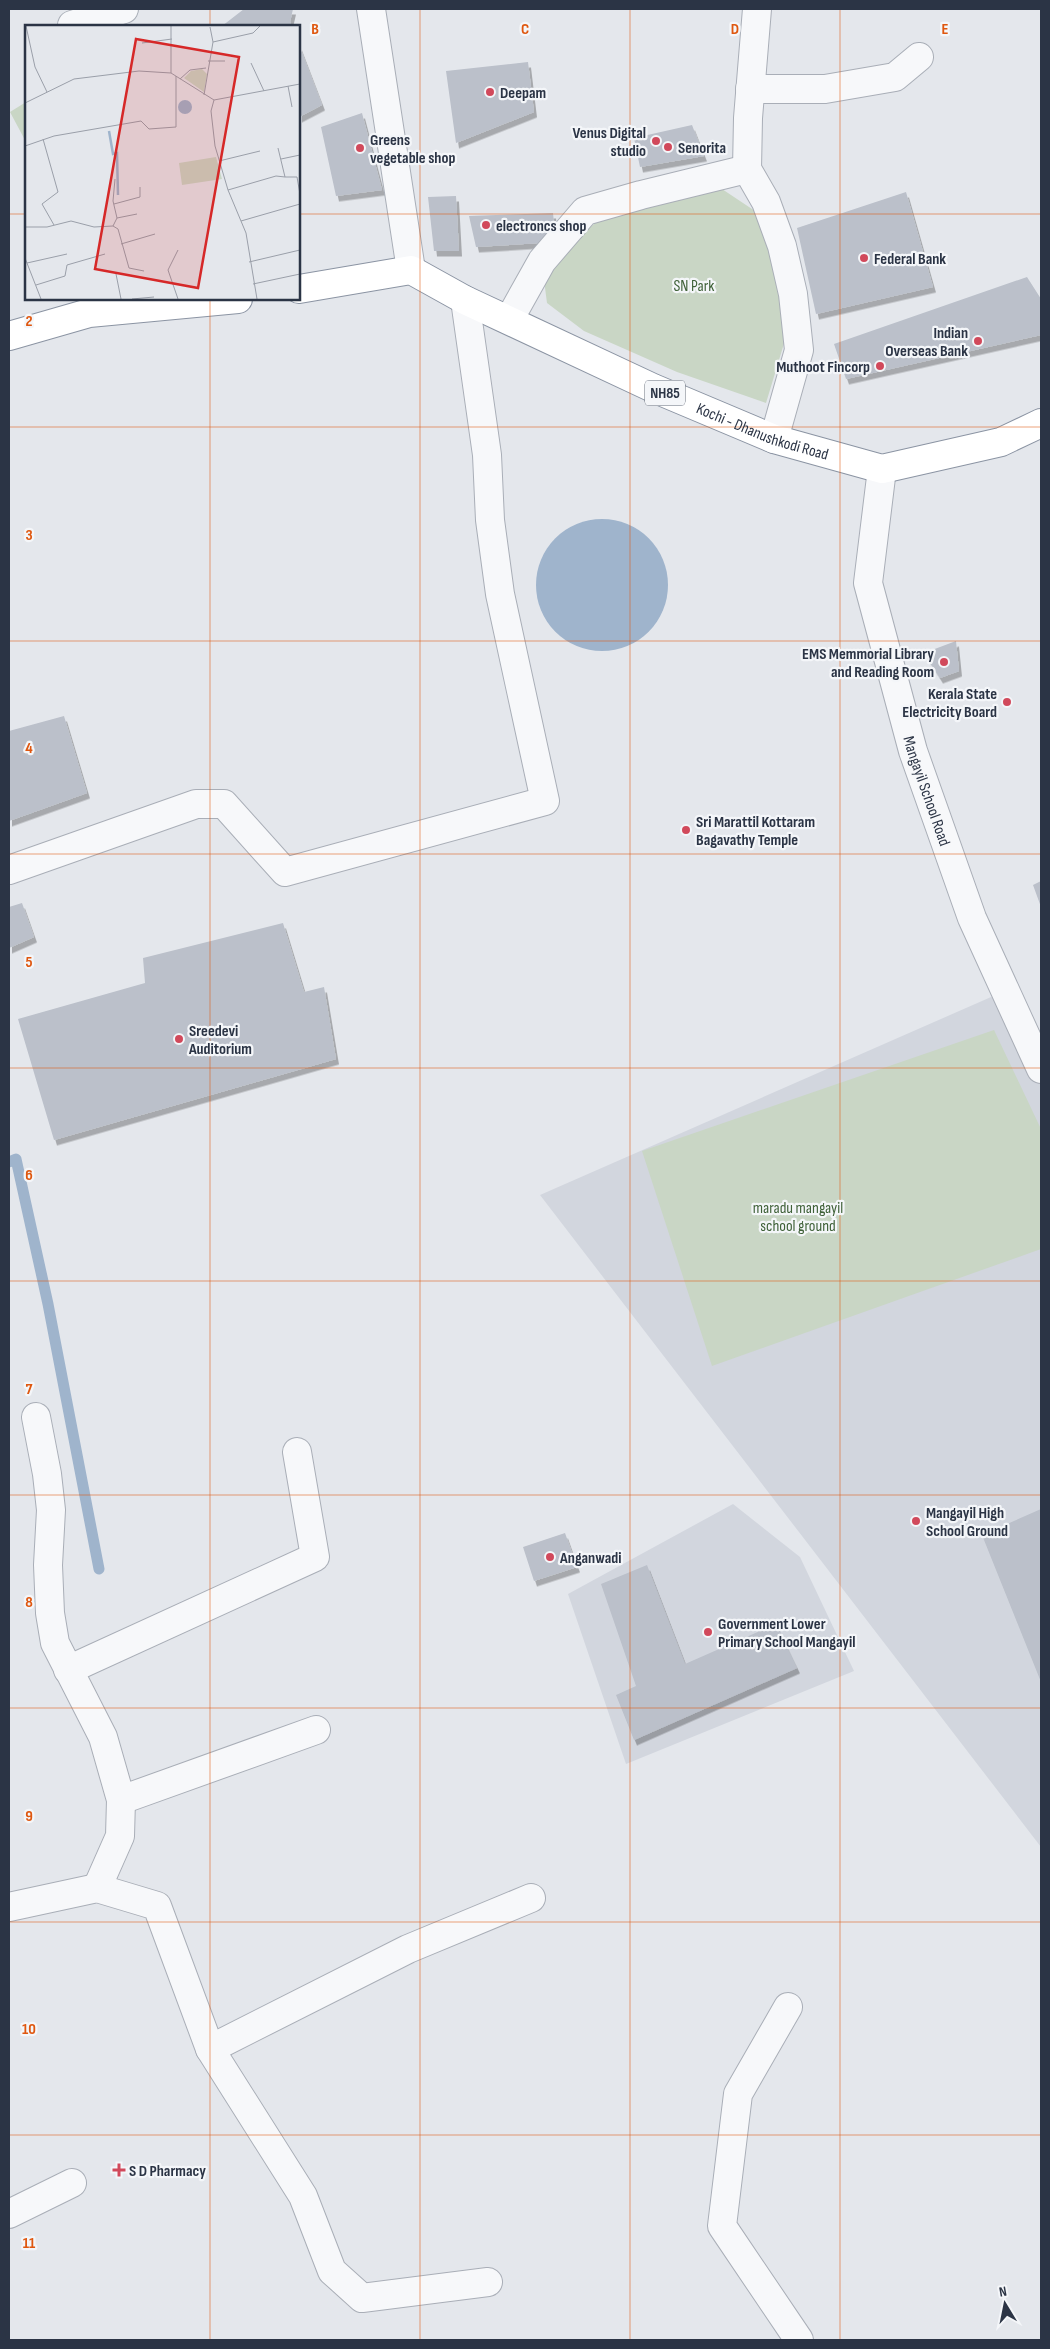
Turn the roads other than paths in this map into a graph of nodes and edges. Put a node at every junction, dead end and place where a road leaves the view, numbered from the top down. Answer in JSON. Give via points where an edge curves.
{"nodes":[{"id":1,"x":124,"y":9,"type":"edge"},
{"id":2,"x":371,"y":9,"type":"edge"},
{"id":3,"x":757,"y":9,"type":"edge"},
{"id":4,"x":72,"y":25,"type":"dead end"},
{"id":5,"x":919,"y":57,"type":"dead end"},
{"id":6,"x":750,"y":89,"type":"junction"},
{"id":7,"x":747,"y":169,"type":"junction"},
{"id":8,"x":410,"y":270,"type":"junction"},
{"id":9,"x":300,"y":289,"type":"edge"},
{"id":10,"x":227,"y":300,"type":"edge"},
{"id":11,"x":465,"y":300,"type":"junction"},
{"id":12,"x":509,"y":320,"type":"junction"},
{"id":13,"x":9,"y":336,"type":"edge"},
{"id":14,"x":1041,"y":423,"type":"edge"},
{"id":15,"x":774,"y":439,"type":"junction"},
{"id":16,"x":882,"y":468,"type":"junction"},
{"id":17,"x":9,"y":870,"type":"edge"},
{"id":18,"x":1040,"y":1065,"type":"edge"},
{"id":19,"x":36,"y":1418,"type":"dead end"},
{"id":20,"x":297,"y":1452,"type":"dead end"},
{"id":21,"x":68,"y":1670,"type":"junction"},
{"id":22,"x":316,"y":1730,"type":"dead end"},
{"id":23,"x":122,"y":1800,"type":"junction"},
{"id":24,"x":97,"y":1888,"type":"junction"},
{"id":25,"x":531,"y":1898,"type":"dead end"},
{"id":26,"x":9,"y":1907,"type":"edge"},
{"id":27,"x":788,"y":2007,"type":"dead end"},
{"id":28,"x":210,"y":2049,"type":"junction"},
{"id":29,"x":72,"y":2183,"type":"dead end"},
{"id":30,"x":9,"y":2214,"type":"edge"},
{"id":31,"x":488,"y":2282,"type":"dead end"},
{"id":32,"x":799,"y":2340,"type":"edge"}],
"edges":[{"from":1,"to":4,"type":"street"},
{"from":2,"to":8,"type":"street"},
{"from":3,"to":6,"type":"street"},
{"from":5,"to":6,"type":"street","via":[[895,77],[825,88]]},
{"from":6,"to":7,"type":"street"},
{"from":7,"to":12,"type":"street","via":[[585,212],[542,261]]},
{"from":7,"to":15,"type":"street","via":[[766,202],[794,294],[799,350]]},
{"from":8,"to":9,"type":"highway"},
{"from":8,"to":11,"type":"highway","name":"Kochi - Dhanushkodi Road","number":"NH85"},
{"from":10,"to":13,"type":"highway","via":[[89,313]]},
{"from":11,"to":12,"type":"highway","name":"Kochi - Dhanushkodi Road","number":"NH85"},
{"from":11,"to":17,"type":"street","via":[[487,455],[490,520],[500,594],[545,801],[285,872],[224,804],[196,804]]},
{"from":12,"to":15,"type":"highway","name":"Kochi - Dhanushkodi Road","number":"NH85","via":[[653,388]]},
{"from":14,"to":16,"type":"highway","name":"Kochi - Dhanushkodi Road","number":"NH85","via":[[1001,442]]},
{"from":15,"to":16,"type":"highway","name":"Kochi - Dhanushkodi Road","number":"NH85"},
{"from":16,"to":18,"type":"street","name":"Mangayil School Road","via":[[868,583],[913,751],[966,902]]},
{"from":19,"to":21,"type":"street","via":[[48,1474],[51,1510],[50,1614],[55,1643]]},
{"from":20,"to":21,"type":"street","via":[[315,1558]]},
{"from":21,"to":23,"type":"street","via":[[103,1737]]},
{"from":22,"to":23,"type":"street"},
{"from":23,"to":24,"type":"street","via":[[120,1836]]},
{"from":24,"to":26,"type":"street"},
{"from":24,"to":28,"type":"street","via":[[157,1906]]},
{"from":25,"to":28,"type":"street","via":[[408,1949]]},
{"from":27,"to":32,"type":"street","via":[[738,2094],[722,2226]]},
{"from":28,"to":31,"type":"street","via":[[303,2196],[332,2271],[362,2298]]},
{"from":29,"to":30,"type":"street"}]}
